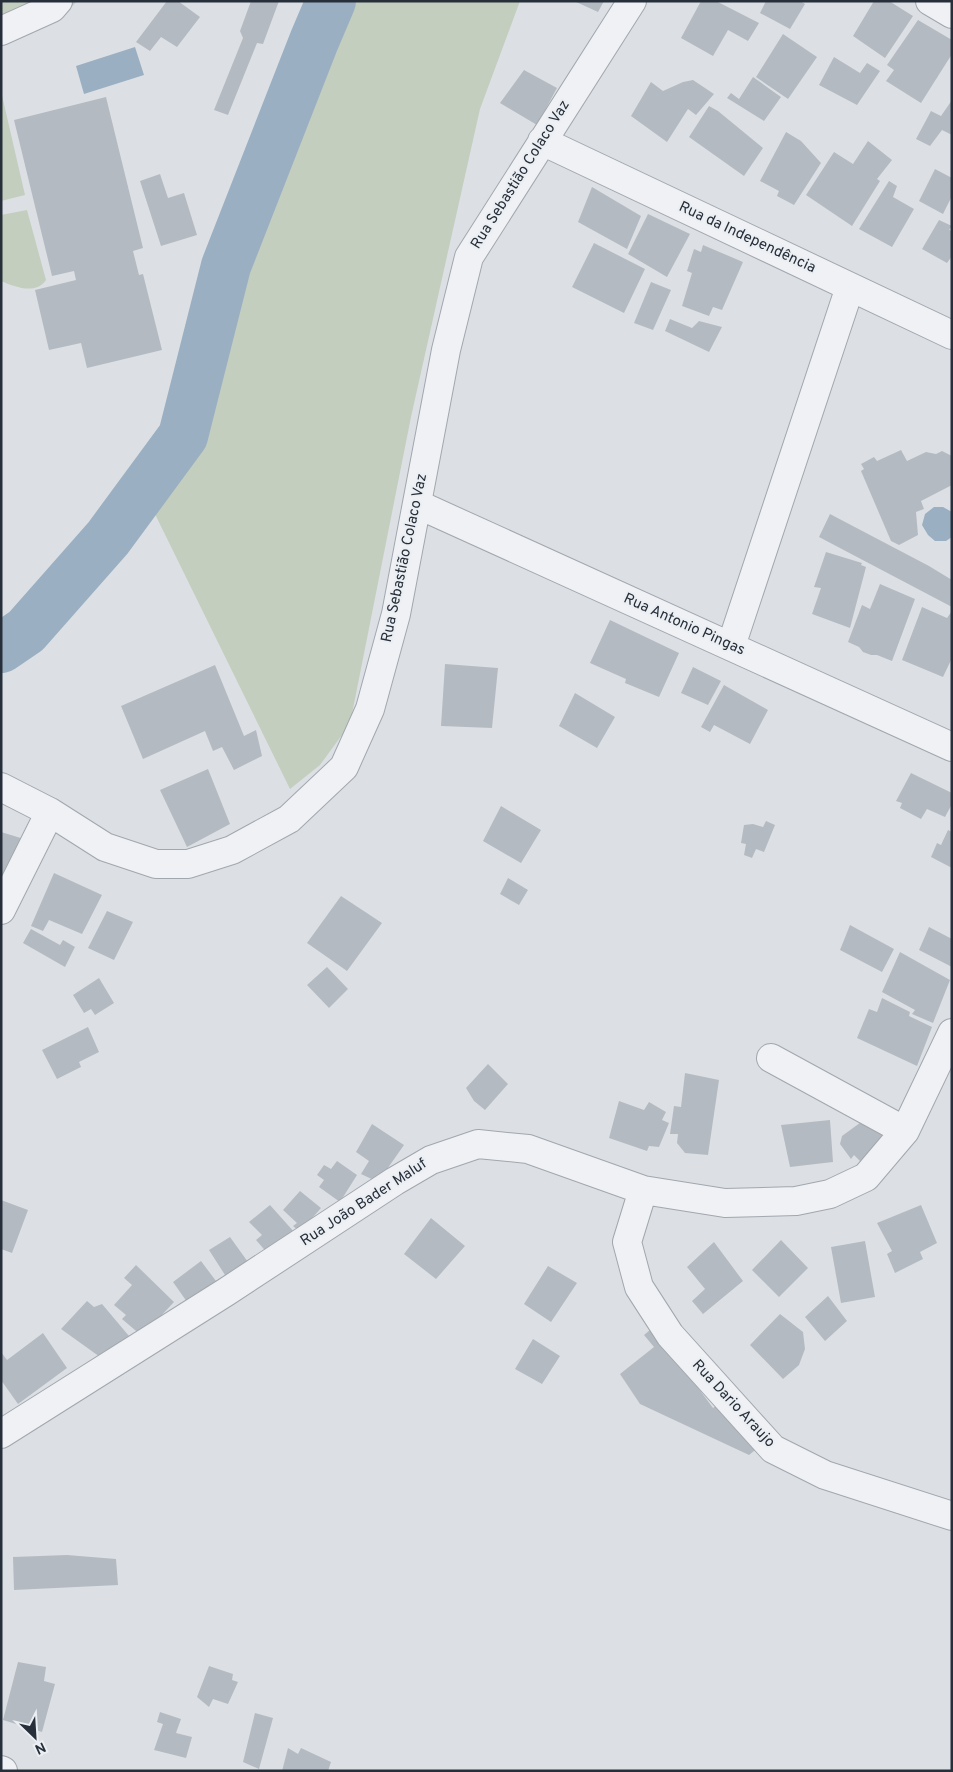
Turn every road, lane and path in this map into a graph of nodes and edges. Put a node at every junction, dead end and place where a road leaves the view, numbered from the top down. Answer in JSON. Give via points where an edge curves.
{"nodes":[{"id":1,"x":58,"y":1,"type":"edge"},
{"id":2,"x":632,"y":1,"type":"edge"},
{"id":3,"x":930,"y":1,"type":"edge"},
{"id":4,"x":952,"y":14,"type":"edge"},
{"id":5,"x":1,"y":31,"type":"edge"},
{"id":6,"x":542,"y":141,"type":"junction"},
{"id":7,"x":850,"y":287,"type":"junction"},
{"id":8,"x":952,"y":335,"type":"edge"},
{"id":9,"x":417,"y":504,"type":"junction"},
{"id":10,"x":731,"y":646,"type":"junction"},
{"id":11,"x":952,"y":747,"type":"edge"},
{"id":12,"x":1,"y":787,"type":"edge"},
{"id":13,"x":50,"y":812,"type":"junction"},
{"id":14,"x":1,"y":910,"type":"edge"},
{"id":15,"x":952,"y":1033,"type":"edge"},
{"id":16,"x":771,"y":1058,"type":"dead end"},
{"id":17,"x":905,"y":1131,"type":"junction"},
{"id":18,"x":643,"y":1190,"type":"junction"},
{"id":19,"x":1,"y":1434,"type":"edge"},
{"id":20,"x":952,"y":1516,"type":"edge"}],
"edges":[{"from":1,"to":5,"type":"street","via":[[52,8]]},
{"from":2,"to":6,"type":"street","name":"Rua Sebastião Colaco Vaz"},
{"from":3,"to":4,"type":"street"},
{"from":6,"to":7,"type":"street","name":"Rua da Independência"},
{"from":6,"to":9,"type":"street","name":"Rua Sebastião Colaco Vaz","via":[[469,257],[446,350]]},
{"from":7,"to":8,"type":"street","name":"Rua da Independência"},
{"from":7,"to":10,"type":"street"},
{"from":9,"to":10,"type":"street","name":"Rua Antonio Pingas"},
{"from":9,"to":13,"type":"street","name":"Rua Sebastião Colaco Vaz","via":[[396,614],[370,709],[344,767],[289,819],[232,850],[188,864],[156,864],[105,847]]},
{"from":10,"to":11,"type":"street","name":"Rua Antonio Pingas"},
{"from":12,"to":13,"type":"street","name":"Rua Sebastião Colaco Vaz"},
{"from":13,"to":14,"type":"street"},
{"from":15,"to":17,"type":"street","name":"Rua João Bader Maluf"},
{"from":16,"to":17,"type":"street"},
{"from":17,"to":18,"type":"street","name":"Rua João Bader Maluf","via":[[866,1177],[830,1194],[796,1201],[726,1203]]},
{"from":18,"to":19,"type":"street","name":"Rua João Bader Maluf","via":[[528,1149],[478,1144],[431,1160]]},
{"from":18,"to":20,"type":"street","name":"Rua Dario Araujo","via":[[627,1242],[639,1288],[670,1335],[772,1449],[824,1475]]}]}
